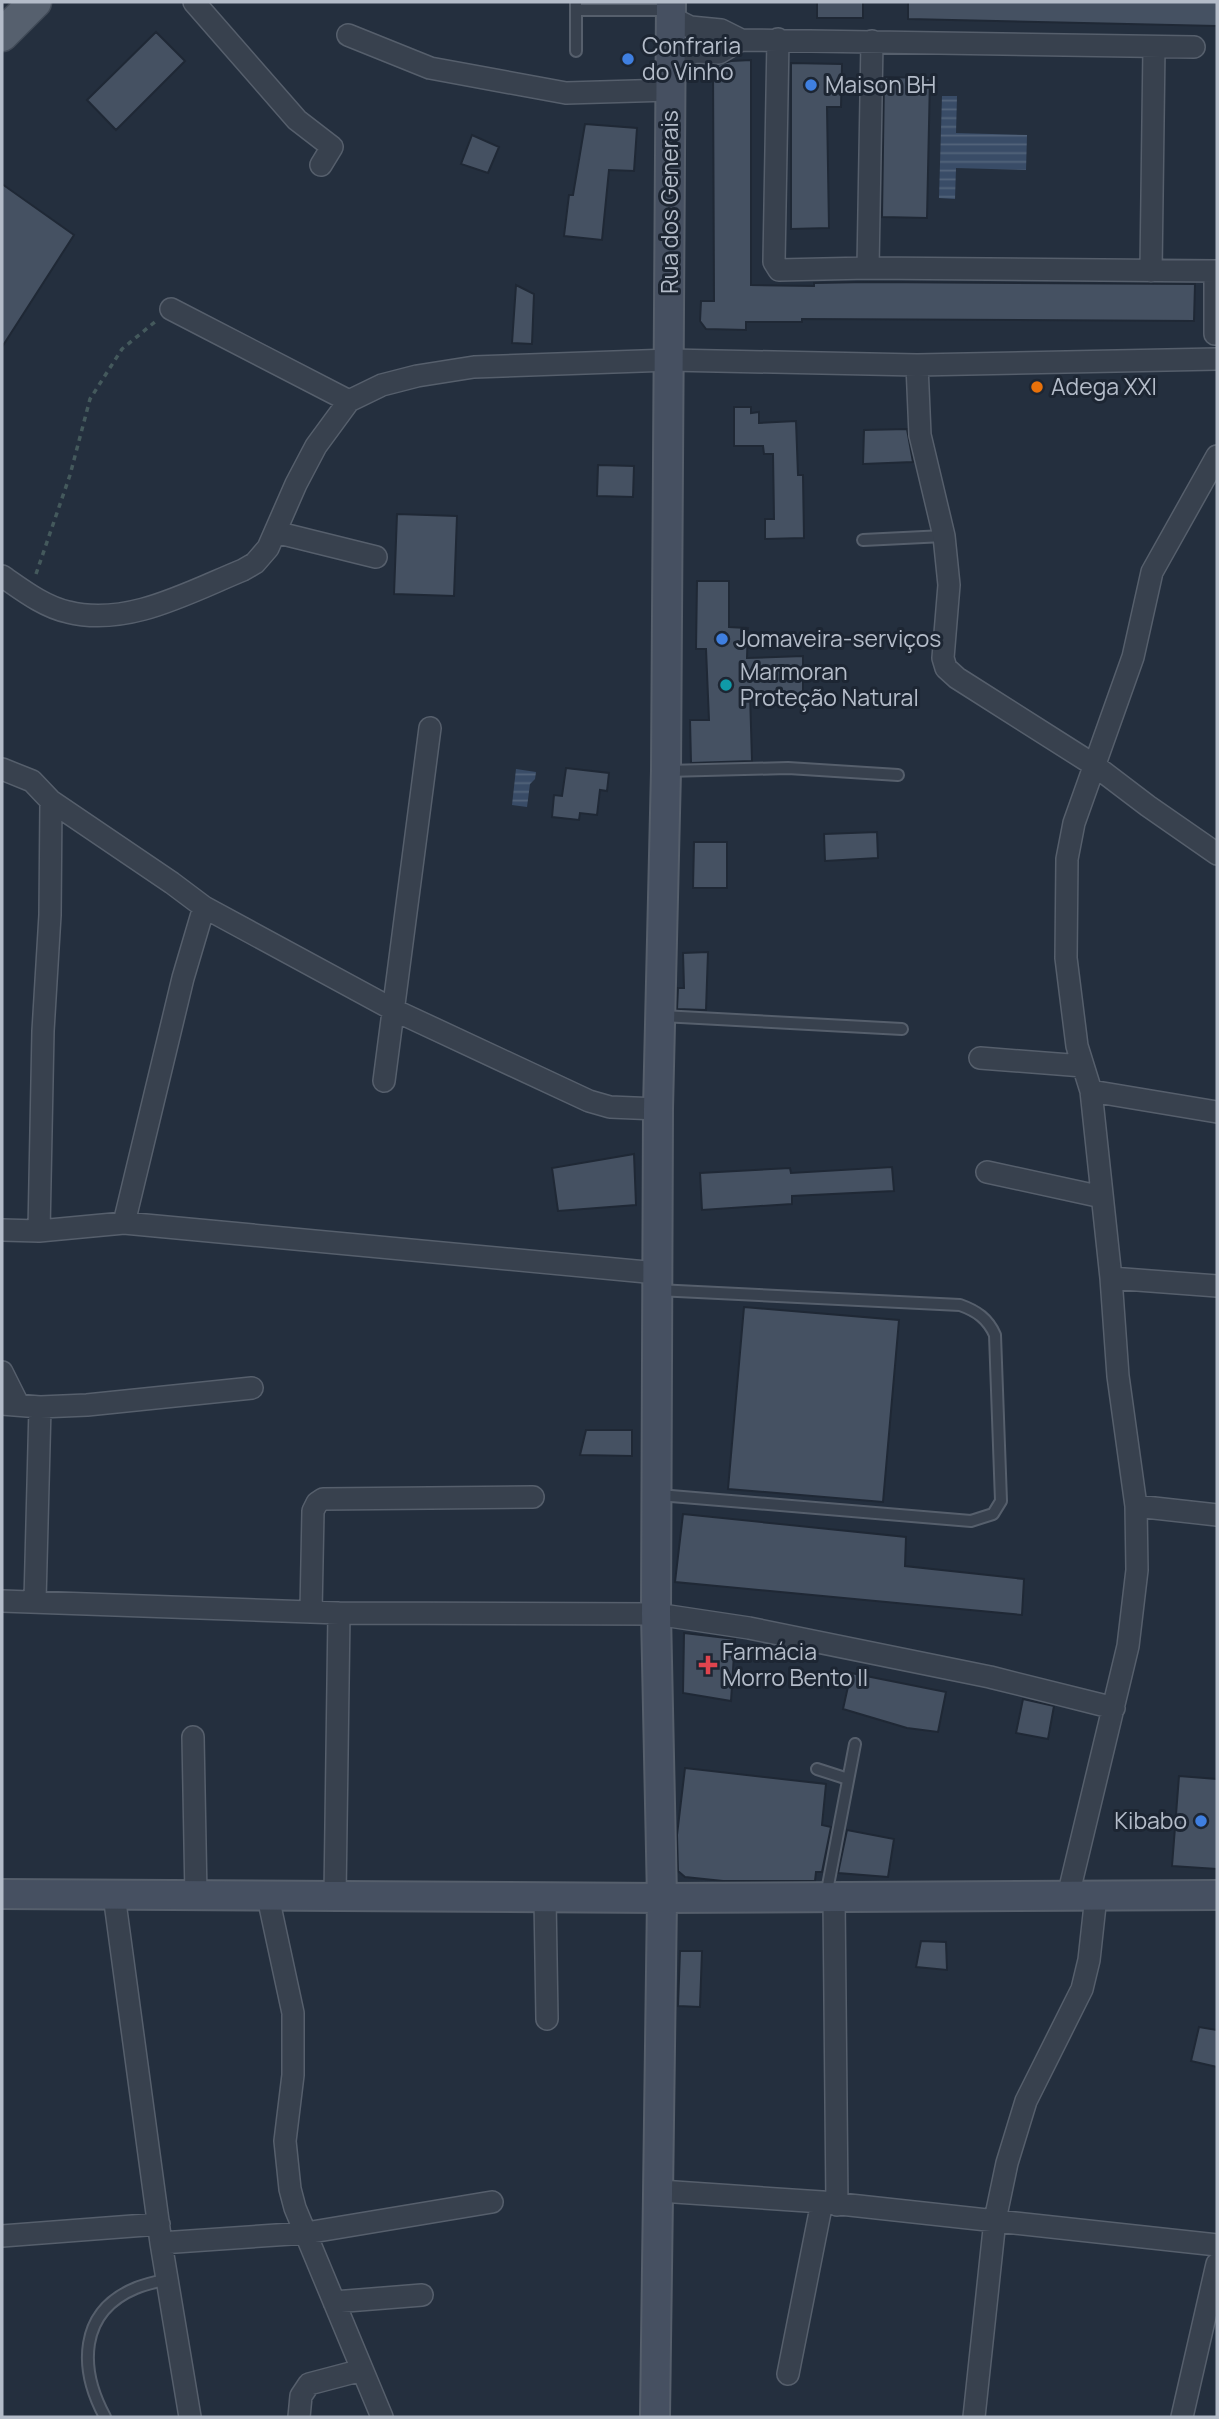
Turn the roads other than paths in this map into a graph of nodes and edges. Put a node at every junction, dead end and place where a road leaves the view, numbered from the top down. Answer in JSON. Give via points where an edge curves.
{"nodes":[{"id":1,"x":27,"y":2,"type":"edge"},
{"id":2,"x":35,"y":2,"type":"edge"},
{"id":3,"x":194,"y":2,"type":"edge"},
{"id":4,"x":576,"y":6,"type":"edge"},
{"id":5,"x":670,"y":9,"type":"edge"},
{"id":6,"x":2,"y":24,"type":"edge"},
{"id":7,"x":721,"y":30,"type":"junction"},
{"id":8,"x":2,"y":35,"type":"edge"},
{"id":9,"x":348,"y":35,"type":"dead end"},
{"id":10,"x":778,"y":39,"type":"junction"},
{"id":11,"x":741,"y":40,"type":"junction"},
{"id":12,"x":873,"y":41,"type":"junction"},
{"id":13,"x":1154,"y":47,"type":"junction"},
{"id":14,"x":1194,"y":47,"type":"dead end"},
{"id":15,"x":576,"y":51,"type":"dead end"},
{"id":16,"x":722,"y":51,"type":"junction"},
{"id":17,"x":670,"y":78,"type":"junction"},
{"id":18,"x":321,"y":165,"type":"dead end"},
{"id":19,"x":868,"y":268,"type":"junction"},
{"id":20,"x":1151,"y":271,"type":"junction"},
{"id":21,"x":1216,"y":271,"type":"edge"},
{"id":22,"x":171,"y":309,"type":"road end"},
{"id":23,"x":1215,"y":334,"type":"dead end"},
{"id":24,"x":1217,"y":359,"type":"edge"},
{"id":25,"x":670,"y":360,"type":"junction"},
{"id":26,"x":917,"y":365,"type":"junction"},
{"id":27,"x":349,"y":401,"type":"junction"},
{"id":28,"x":1217,"y":456,"type":"edge"},
{"id":29,"x":275,"y":532,"type":"junction"},
{"id":30,"x":944,"y":536,"type":"junction"},
{"id":31,"x":863,"y":540,"type":"dead end"},
{"id":32,"x":376,"y":557,"type":"dead end"},
{"id":33,"x":2,"y":576,"type":"edge"},
{"id":34,"x":430,"y":728,"type":"dead end"},
{"id":35,"x":1094,"y":765,"type":"junction"},
{"id":36,"x":2,"y":769,"type":"edge"},
{"id":37,"x":666,"y":771,"type":"junction"},
{"id":38,"x":898,"y":775,"type":"dead end"},
{"id":39,"x":51,"y":801,"type":"junction"},
{"id":40,"x":1217,"y":854,"type":"edge"},
{"id":41,"x":204,"y":908,"type":"junction"},
{"id":42,"x":394,"y":1010,"type":"junction"},
{"id":43,"x":660,"y":1016,"type":"junction"},
{"id":44,"x":902,"y":1029,"type":"dead end"},
{"id":45,"x":980,"y":1058,"type":"dead end"},
{"id":46,"x":1083,"y":1066,"type":"junction"},
{"id":47,"x":384,"y":1082,"type":"dead end"},
{"id":48,"x":1091,"y":1091,"type":"junction"},
{"id":49,"x":658,"y":1109,"type":"junction"},
{"id":50,"x":1217,"y":1112,"type":"edge"},
{"id":51,"x":987,"y":1172,"type":"dead end"},
{"id":52,"x":1102,"y":1197,"type":"junction"},
{"id":53,"x":124,"y":1223,"type":"junction"},
{"id":54,"x":2,"y":1230,"type":"edge"},
{"id":55,"x":39,"y":1231,"type":"junction"},
{"id":56,"x":1111,"y":1278,"type":"junction"},
{"id":57,"x":657,"y":1281,"type":"junction"},
{"id":58,"x":1217,"y":1286,"type":"edge"},
{"id":59,"x":2,"y":1372,"type":"edge"},
{"id":60,"x":252,"y":1388,"type":"dead end"},
{"id":61,"x":10,"y":1404,"type":"edge"},
{"id":62,"x":40,"y":1407,"type":"junction"},
{"id":63,"x":656,"y":1495,"type":"junction"},
{"id":64,"x":533,"y":1497,"type":"dead end"},
{"id":65,"x":1136,"y":1506,"type":"junction"},
{"id":66,"x":1217,"y":1515,"type":"edge"},
{"id":67,"x":2,"y":1601,"type":"edge"},
{"id":68,"x":35,"y":1601,"type":"junction"},
{"id":69,"x":311,"y":1612,"type":"junction"},
{"id":70,"x":339,"y":1613,"type":"junction"},
{"id":71,"x":656,"y":1614,"type":"junction"},
{"id":72,"x":1114,"y":1708,"type":"junction"},
{"id":73,"x":193,"y":1737,"type":"dead end"},
{"id":74,"x":855,"y":1744,"type":"dead end"},
{"id":75,"x":817,"y":1769,"type":"dead end"},
{"id":76,"x":848,"y":1779,"type":"junction"},
{"id":77,"x":2,"y":1894,"type":"edge"},
{"id":78,"x":114,"y":1895,"type":"junction"},
{"id":79,"x":1217,"y":1895,"type":"edge"},
{"id":80,"x":195,"y":1896,"type":"junction"},
{"id":81,"x":335,"y":1896,"type":"junction"},
{"id":82,"x":1068,"y":1896,"type":"junction"},
{"id":83,"x":1097,"y":1896,"type":"junction"},
{"id":84,"x":268,"y":1897,"type":"junction"},
{"id":85,"x":545,"y":1898,"type":"junction"},
{"id":86,"x":662,"y":1898,"type":"junction"},
{"id":87,"x":830,"y":1898,"type":"junction"},
{"id":88,"x":547,"y":2019,"type":"dead end"},
{"id":89,"x":660,"y":2192,"type":"junction"},
{"id":90,"x":492,"y":2202,"type":"dead end"},
{"id":91,"x":829,"y":2203,"type":"junction"},
{"id":92,"x":995,"y":2220,"type":"junction"},
{"id":93,"x":160,"y":2233,"type":"junction"},
{"id":94,"x":306,"y":2233,"type":"junction"},
{"id":95,"x":2,"y":2236,"type":"edge"},
{"id":96,"x":1217,"y":2245,"type":"edge"},
{"id":97,"x":1217,"y":2264,"type":"edge"},
{"id":98,"x":167,"y":2279,"type":"junction"},
{"id":99,"x":422,"y":2295,"type":"dead end"},
{"id":100,"x":334,"y":2302,"type":"junction"},
{"id":101,"x":362,"y":2370,"type":"junction"},
{"id":102,"x":788,"y":2374,"type":"dead end"},
{"id":103,"x":105,"y":2417,"type":"edge"},
{"id":104,"x":190,"y":2417,"type":"edge"},
{"id":105,"x":299,"y":2417,"type":"edge"},
{"id":106,"x":382,"y":2417,"type":"edge"},
{"id":107,"x":655,"y":2417,"type":"edge"},
{"id":108,"x":974,"y":2417,"type":"edge"},
{"id":109,"x":1182,"y":2417,"type":"edge"}],
"edges":[{"from":1,"to":6,"type":"main road"},
{"from":2,"to":8,"type":"main road"},
{"from":3,"to":18,"type":"street","via":[[297,120],[332,146]]},
{"from":4,"to":5,"type":"lane"},
{"from":4,"to":15,"type":"lane"},
{"from":5,"to":7,"type":"street","via":[[695,29]]},
{"from":5,"to":17,"type":"street","name":"Rua dos Generais"},
{"from":7,"to":11,"type":"street"},
{"from":7,"to":16,"type":"street","via":[[726,39]]},
{"from":9,"to":17,"type":"street","via":[[429,68],[566,93]]},
{"from":10,"to":11,"type":"street"},
{"from":10,"to":12,"type":"street"},
{"from":10,"to":19,"type":"street","via":[[776,268]]},
{"from":11,"to":16,"type":"street"},
{"from":12,"to":13,"type":"street"},
{"from":12,"to":19,"type":"street"},
{"from":13,"to":14,"type":"street"},
{"from":13,"to":20,"type":"street"},
{"from":16,"to":17,"type":"street","via":[[694,52]]},
{"from":17,"to":25,"type":"street","name":"Rua dos Generais"},
{"from":19,"to":20,"type":"street"},
{"from":20,"to":21,"type":"street"},
{"from":21,"to":23,"type":"street"},
{"from":22,"to":27,"type":"street"},
{"from":24,"to":26,"type":"street"},
{"from":25,"to":26,"type":"street"},
{"from":25,"to":27,"type":"street","via":[[474,367],[382,385]]},
{"from":25,"to":37,"type":"street","name":"Rua dos Generais"},
{"from":26,"to":30,"type":"street","via":[[920,435]]},
{"from":27,"to":29,"type":"street","via":[[316,446]]},
{"from":28,"to":35,"type":"street","via":[[1152,572],[1133,657]]},
{"from":29,"to":32,"type":"street"},
{"from":29,"to":33,"type":"street","via":[[255,563],[136,612],[110,617],[67,612]]},
{"from":30,"to":31,"type":"lane"},
{"from":30,"to":35,"type":"street","via":[[949,585],[946,668]]},
{"from":34,"to":42,"type":"street"},
{"from":35,"to":40,"type":"street"},
{"from":35,"to":46,"type":"street","via":[[1067,859],[1066,958]]},
{"from":36,"to":39,"type":"street","via":[[32,781]]},
{"from":37,"to":38,"type":"lane","via":[[788,768]]},
{"from":37,"to":43,"type":"street","name":"Rua dos Generais"},
{"from":39,"to":41,"type":"street"},
{"from":39,"to":55,"type":"street"},
{"from":41,"to":42,"type":"street"},
{"from":41,"to":53,"type":"street"},
{"from":42,"to":47,"type":"street"},
{"from":42,"to":49,"type":"street","via":[[589,1101],[610,1107]]},
{"from":43,"to":44,"type":"lane"},
{"from":43,"to":49,"type":"street","name":"Rua dos Generais"},
{"from":45,"to":46,"type":"street"},
{"from":46,"to":48,"type":"street"},
{"from":48,"to":50,"type":"street"},
{"from":48,"to":52,"type":"street"},
{"from":49,"to":57,"type":"street","name":"Rua dos Generais"},
{"from":51,"to":52,"type":"street"},
{"from":52,"to":56,"type":"street"},
{"from":53,"to":55,"type":"street"},
{"from":53,"to":57,"type":"street"},
{"from":54,"to":55,"type":"street"},
{"from":56,"to":58,"type":"street"},
{"from":56,"to":65,"type":"street","via":[[1118,1376]]},
{"from":57,"to":63,"type":"street","name":"Rua dos Generais"},
{"from":57,"to":63,"type":"lane","via":[[972,1309],[991,1325],[995,1335],[1001,1501],[993,1514],[971,1521]]},
{"from":59,"to":61,"type":"street"},
{"from":60,"to":62,"type":"street"},
{"from":61,"to":62,"type":"street"},
{"from":62,"to":68,"type":"street"},
{"from":63,"to":71,"type":"street","name":"Rua dos Generais"},
{"from":64,"to":69,"type":"street","via":[[323,1499],[313,1511]]},
{"from":65,"to":66,"type":"street"},
{"from":65,"to":72,"type":"street","via":[[1137,1570],[1128,1646]]},
{"from":67,"to":68,"type":"street"},
{"from":68,"to":69,"type":"street"},
{"from":69,"to":70,"type":"street"},
{"from":70,"to":71,"type":"street"},
{"from":70,"to":81,"type":"street"},
{"from":71,"to":72,"type":"street","via":[[990,1677]]},
{"from":71,"to":86,"type":"street","name":"Rua dos Generais"},
{"from":72,"to":82,"type":"street"},
{"from":73,"to":80,"type":"street"},
{"from":74,"to":76,"type":"lane"},
{"from":75,"to":76,"type":"lane"},
{"from":76,"to":87,"type":"lane"},
{"from":77,"to":78,"type":"street"},
{"from":78,"to":80,"type":"street"},
{"from":78,"to":93,"type":"street"},
{"from":79,"to":83,"type":"street"},
{"from":80,"to":84,"type":"street"},
{"from":81,"to":84,"type":"street"},
{"from":81,"to":85,"type":"street"},
{"from":82,"to":83,"type":"street"},
{"from":82,"to":87,"type":"street"},
{"from":83,"to":92,"type":"street","via":[[1082,1989],[1026,2101]]},
{"from":84,"to":94,"type":"street","via":[[293,2013],[293,2075],[285,2141],[290,2189]]},
{"from":85,"to":86,"type":"street"},
{"from":85,"to":88,"type":"street"},
{"from":86,"to":87,"type":"street"},
{"from":86,"to":89,"type":"street","name":"Rua dos Generais"},
{"from":87,"to":91,"type":"street"},
{"from":89,"to":91,"type":"street"},
{"from":89,"to":107,"type":"street","name":"Rua dos Generais"},
{"from":90,"to":94,"type":"street"},
{"from":91,"to":92,"type":"street"},
{"from":91,"to":102,"type":"street"},
{"from":92,"to":96,"type":"street"},
{"from":92,"to":108,"type":"street"},
{"from":93,"to":94,"type":"street"},
{"from":93,"to":95,"type":"street"},
{"from":93,"to":98,"type":"street"},
{"from":94,"to":100,"type":"street"},
{"from":97,"to":109,"type":"street"},
{"from":98,"to":103,"type":"lane","via":[[134,2288],[106,2307],[93,2325],[87,2341],[88,2364],[95,2399]]},
{"from":98,"to":104,"type":"street"},
{"from":99,"to":100,"type":"street"},
{"from":100,"to":101,"type":"street"},
{"from":101,"to":105,"type":"street","via":[[309,2384],[301,2396]]},
{"from":101,"to":106,"type":"street"}]}
